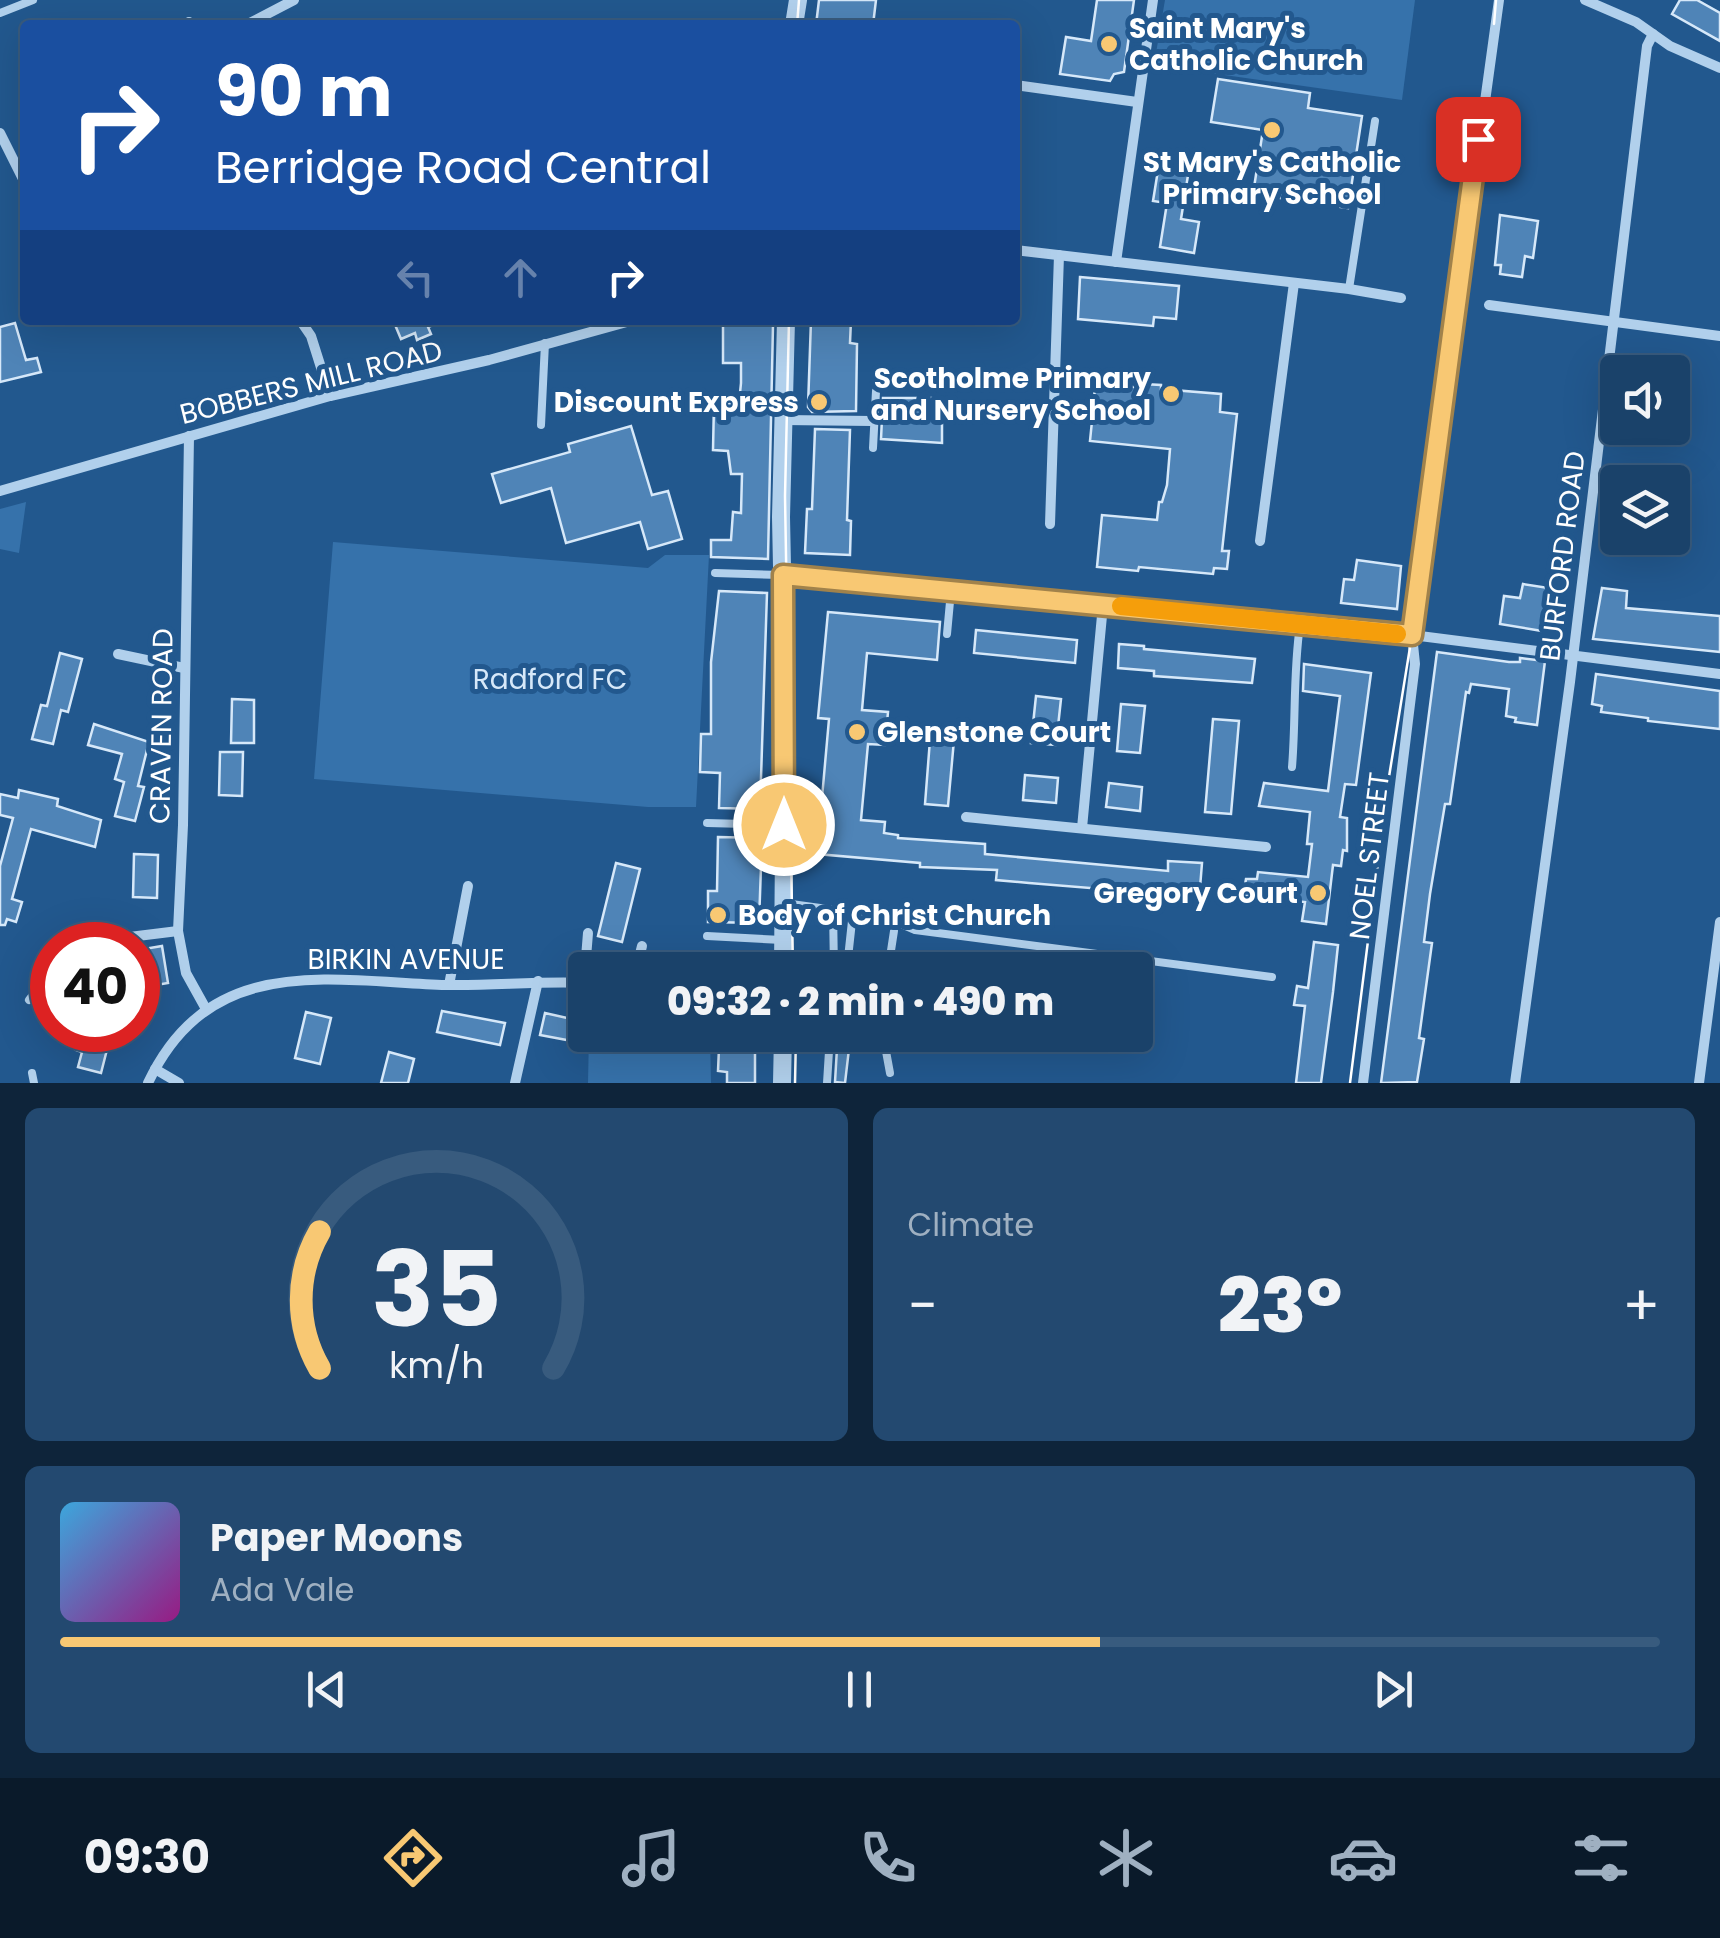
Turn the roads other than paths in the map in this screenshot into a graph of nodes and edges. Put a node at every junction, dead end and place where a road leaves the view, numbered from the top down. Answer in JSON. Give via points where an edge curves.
{"nodes":[{"id":1,"x":33,"y":0,"type":"edge"},
{"id":2,"x":294,"y":0,"type":"edge"},
{"id":3,"x":1153,"y":0,"type":"edge"},
{"id":4,"x":1499,"y":0,"type":"edge"},
{"id":5,"x":1585,"y":0,"type":"edge"},
{"id":6,"x":0,"y":13,"type":"edge"},
{"id":7,"x":256,"y":20,"type":"edge"},
{"id":8,"x":1652,"y":34,"type":"junction"},
{"id":9,"x":1720,"y":68,"type":"edge"},
{"id":10,"x":1020,"y":86,"type":"edge"},
{"id":11,"x":1137,"y":102,"type":"junction"},
{"id":12,"x":1376,"y":121,"type":"dead end"},
{"id":13,"x":0,"y":134,"type":"edge"},
{"id":14,"x":20,"y":172,"type":"edge"},
{"id":15,"x":1020,"y":251,"type":"edge"},
{"id":16,"x":1059,"y":255,"type":"junction"},
{"id":17,"x":1116,"y":262,"type":"junction"},
{"id":18,"x":1294,"y":282,"type":"junction"},
{"id":19,"x":1349,"y":289,"type":"junction"},
{"id":20,"x":1402,"y":298,"type":"dead end"},
{"id":21,"x":1490,"y":305,"type":"dead end"},
{"id":22,"x":1613,"y":322,"type":"junction"},
{"id":23,"x":303,"y":325,"type":"edge"},
{"id":24,"x":595,"y":325,"type":"edge"},
{"id":25,"x":786,"y":325,"type":"edge"},
{"id":26,"x":1720,"y":336,"type":"edge"},
{"id":27,"x":545,"y":343,"type":"junction"},
{"id":28,"x":876,"y":391,"type":"dead end"},
{"id":29,"x":330,"y":396,"type":"junction"},
{"id":30,"x":782,"y":420,"type":"junction"},
{"id":31,"x":872,"y":421,"type":"junction"},
{"id":32,"x":540,"y":425,"type":"dead end"},
{"id":33,"x":189,"y":436,"type":"junction"},
{"id":34,"x":873,"y":448,"type":"dead end"},
{"id":35,"x":0,"y":491,"type":"edge"},
{"id":36,"x":1050,"y":524,"type":"dead end"},
{"id":37,"x":1260,"y":541,"type":"dead end"},
{"id":38,"x":715,"y":572,"type":"dead end"},
{"id":39,"x":783,"y":575,"type":"junction"},
{"id":40,"x":951,"y":590,"type":"junction"},
{"id":41,"x":1103,"y":604,"type":"junction"},
{"id":42,"x":1300,"y":624,"type":"junction"},
{"id":43,"x":947,"y":634,"type":"dead end"},
{"id":44,"x":1412,"y":635,"type":"junction"},
{"id":45,"x":118,"y":654,"type":"dead end"},
{"id":46,"x":1573,"y":655,"type":"junction"},
{"id":47,"x":184,"y":668,"type":"junction"},
{"id":48,"x":1720,"y":674,"type":"edge"},
{"id":49,"x":1292,"y":767,"type":"dead end"},
{"id":50,"x":966,"y":818,"type":"dead end"},
{"id":51,"x":707,"y":823,"type":"dead end"},
{"id":52,"x":784,"y":825,"type":"junction"},
{"id":53,"x":1082,"y":828,"type":"junction"},
{"id":54,"x":1266,"y":846,"type":"dead end"},
{"id":55,"x":468,"y":886,"type":"dead end"},
{"id":56,"x":783,"y":903,"type":"junction"},
{"id":57,"x":833,"y":909,"type":"junction"},
{"id":58,"x":852,"y":912,"type":"junction"},
{"id":59,"x":1720,"y":922,"type":"edge"},
{"id":60,"x":178,"y":931,"type":"junction"},
{"id":61,"x":894,"y":931,"type":"dead end"},
{"id":62,"x":160,"y":933,"type":"edge"},
{"id":63,"x":588,"y":933,"type":"dead end"},
{"id":64,"x":707,"y":936,"type":"dead end"},
{"id":65,"x":783,"y":940,"type":"junction"},
{"id":66,"x":642,"y":946,"type":"dead end"},
{"id":67,"x":587,"y":952,"type":"edge"},
{"id":68,"x":640,"y":952,"type":"edge"},
{"id":69,"x":783,"y":952,"type":"edge"},
{"id":70,"x":836,"y":952,"type":"edge"},
{"id":71,"x":849,"y":952,"type":"edge"},
{"id":72,"x":891,"y":952,"type":"edge"},
{"id":73,"x":1272,"y":978,"type":"dead end"},
{"id":74,"x":538,"y":981,"type":"junction"},
{"id":75,"x":568,"y":982,"type":"edge"},
{"id":76,"x":448,"y":985,"type":"junction"},
{"id":77,"x":206,"y":1010,"type":"junction"},
{"id":78,"x":782,"y":1052,"type":"edge"},
{"id":79,"x":829,"y":1052,"type":"edge"},
{"id":80,"x":886,"y":1052,"type":"edge"},
{"id":81,"x":155,"y":1069,"type":"junction"},
{"id":82,"x":890,"y":1072,"type":"dead end"},
{"id":83,"x":148,"y":1083,"type":"edge"},
{"id":84,"x":178,"y":1083,"type":"edge"},
{"id":85,"x":515,"y":1083,"type":"edge"},
{"id":86,"x":782,"y":1083,"type":"edge"},
{"id":87,"x":827,"y":1083,"type":"edge"},
{"id":88,"x":1363,"y":1083,"type":"edge"},
{"id":89,"x":1515,"y":1083,"type":"edge"},
{"id":90,"x":1699,"y":1083,"type":"edge"}],
"edges":[{"from":1,"to":6,"type":"lane"},
{"from":2,"to":7,"type":"street"},
{"from":3,"to":11,"type":"street"},
{"from":4,"to":44,"type":"street","name":"NOEL STREET"},
{"from":5,"to":8,"type":"street"},
{"from":8,"to":9,"type":"street"},
{"from":8,"to":22,"type":"street","name":"BURFORD ROAD"},
{"from":10,"to":11,"type":"street"},
{"from":11,"to":17,"type":"street"},
{"from":12,"to":19,"type":"lane"},
{"from":13,"to":14,"type":"street"},
{"from":15,"to":16,"type":"street"},
{"from":16,"to":17,"type":"street"},
{"from":16,"to":36,"type":"street"},
{"from":17,"to":18,"type":"street"},
{"from":18,"to":19,"type":"street"},
{"from":18,"to":37,"type":"street"},
{"from":19,"to":20,"type":"street"},
{"from":21,"to":22,"type":"street"},
{"from":22,"to":26,"type":"street"},
{"from":22,"to":46,"type":"street","name":"BURFORD ROAD"},
{"from":23,"to":29,"type":"street"},
{"from":24,"to":27,"type":"street","name":"BOBBERS MILL ROAD"},
{"from":25,"to":30,"type":"street"},
{"from":27,"to":29,"type":"street","name":"BOBBERS MILL ROAD"},
{"from":27,"to":32,"type":"lane"},
{"from":28,"to":31,"type":"lane"},
{"from":29,"to":33,"type":"street","name":"BOBBERS MILL ROAD"},
{"from":30,"to":31,"type":"street"},
{"from":30,"to":39,"type":"street"},
{"from":31,"to":34,"type":"lane"},
{"from":33,"to":35,"type":"street","name":"BOBBERS MILL ROAD"},
{"from":33,"to":47,"type":"street","name":"CRAVEN ROAD"},
{"from":38,"to":39,"type":"lane"},
{"from":39,"to":40,"type":"street"},
{"from":39,"to":52,"type":"street"},
{"from":40,"to":41,"type":"street"},
{"from":40,"to":43,"type":"lane"},
{"from":41,"to":42,"type":"street"},
{"from":41,"to":53,"type":"street"},
{"from":42,"to":44,"type":"street"},
{"from":42,"to":49,"type":"lane"},
{"from":44,"to":46,"type":"street"},
{"from":44,"to":88,"type":"street","name":"NOEL STREET","via":[[1415,664]]},
{"from":45,"to":47,"type":"street"},
{"from":46,"to":48,"type":"street"},
{"from":46,"to":89,"type":"street","name":"BURFORD ROAD"},
{"from":47,"to":60,"type":"street","name":"CRAVEN ROAD"},
{"from":50,"to":53,"type":"street"},
{"from":51,"to":52,"type":"lane"},
{"from":52,"to":56,"type":"street"},
{"from":53,"to":54,"type":"street"},
{"from":55,"to":76,"type":"street"},
{"from":56,"to":57,"type":"lane"},
{"from":56,"to":65,"type":"street"},
{"from":57,"to":58,"type":"lane"},
{"from":57,"to":70,"type":"lane"},
{"from":58,"to":71,"type":"lane"},
{"from":58,"to":73,"type":"lane","via":[[915,930]]},
{"from":59,"to":90,"type":"street"},
{"from":60,"to":62,"type":"street"},
{"from":60,"to":77,"type":"street","name":"CRAVEN ROAD","via":[[186,973]]},
{"from":61,"to":72,"type":"lane"},
{"from":63,"to":67,"type":"street"},
{"from":64,"to":65,"type":"lane"},
{"from":65,"to":69,"type":"street"},
{"from":66,"to":68,"type":"street"},
{"from":74,"to":75,"type":"street","name":"BIRKIN AVENUE"},
{"from":74,"to":76,"type":"street","name":"BIRKIN AVENUE"},
{"from":74,"to":85,"type":"street"},
{"from":76,"to":77,"type":"street","name":"BIRKIN AVENUE","via":[[310,978],[268,984]]},
{"from":77,"to":81,"type":"street","name":"BIRKIN AVENUE"},
{"from":78,"to":86,"type":"street"},
{"from":79,"to":87,"type":"lane"},
{"from":80,"to":82,"type":"lane"},
{"from":81,"to":83,"type":"street","name":"BIRKIN AVENUE"},
{"from":81,"to":84,"type":"street"}]}
